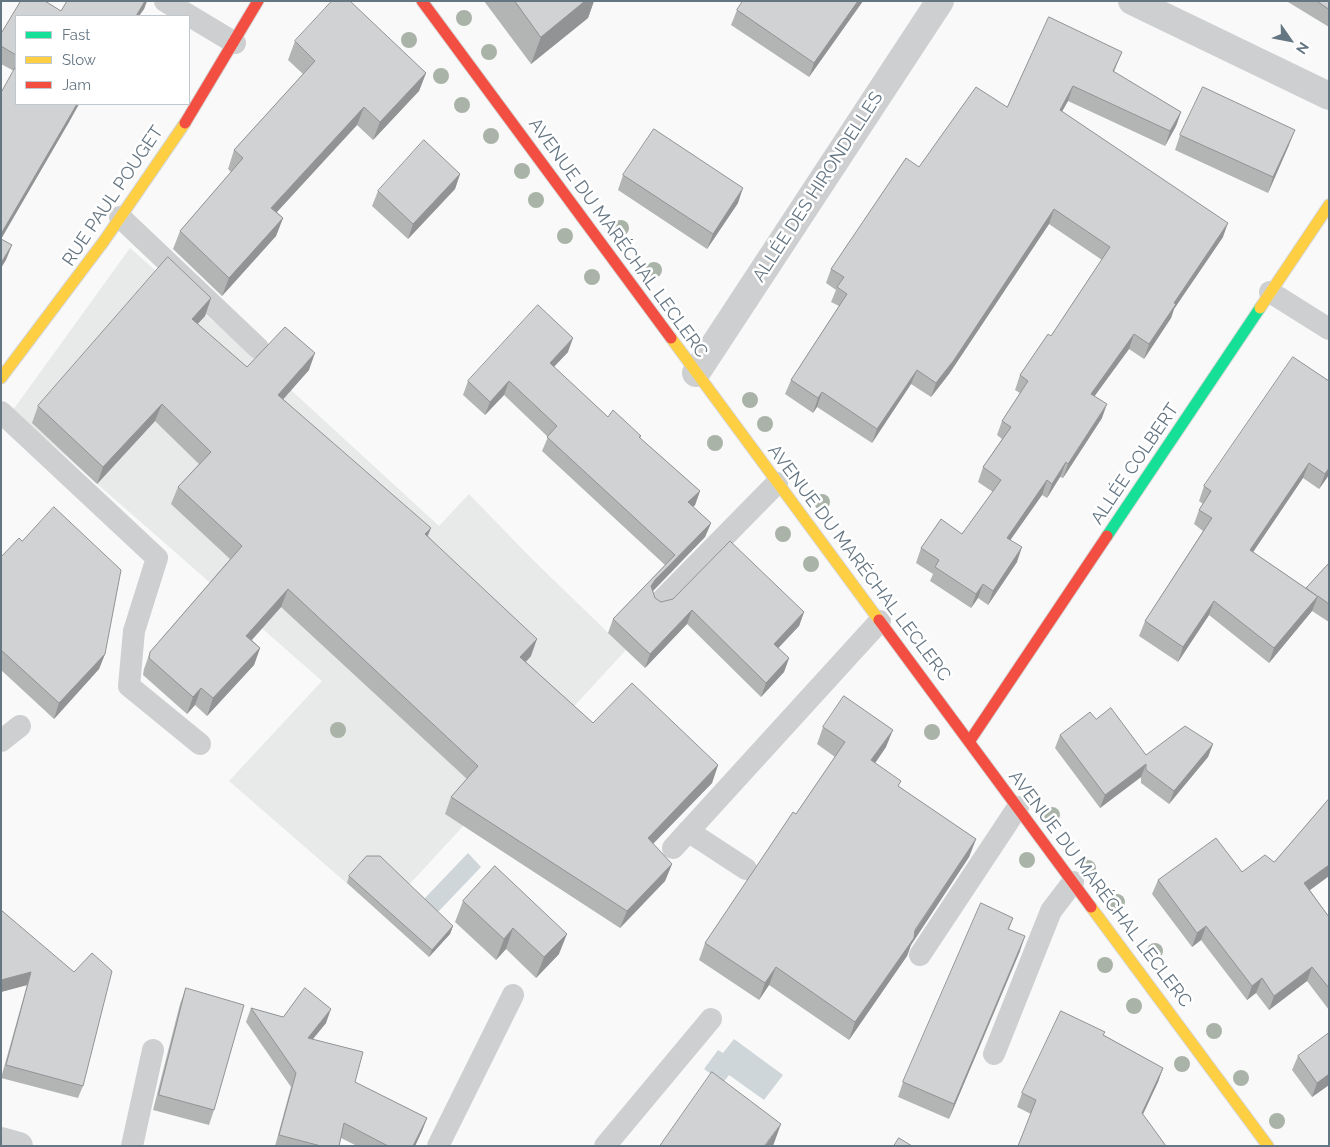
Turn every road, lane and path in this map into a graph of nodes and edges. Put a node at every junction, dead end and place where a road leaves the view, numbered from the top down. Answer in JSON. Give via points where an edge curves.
{"nodes":[{"id":1,"x":165,"y":1,"type":"edge"},
{"id":2,"x":258,"y":1,"type":"edge"},
{"id":3,"x":422,"y":1,"type":"edge"},
{"id":4,"x":940,"y":1,"type":"edge"},
{"id":5,"x":1132,"y":1,"type":"edge"},
{"id":6,"x":188,"y":15,"type":"edge"},
{"id":7,"x":190,"y":16,"type":"edge"},
{"id":8,"x":235,"y":43,"type":"junction"},
{"id":9,"x":1329,"y":96,"type":"edge"},
{"id":10,"x":1329,"y":205,"type":"edge"},
{"id":11,"x":120,"y":216,"type":"junction"},
{"id":12,"x":1270,"y":292,"type":"junction"},
{"id":13,"x":1329,"y":330,"type":"edge"},
{"id":14,"x":258,"y":348,"type":"dead end"},
{"id":15,"x":696,"y":373,"type":"junction"},
{"id":16,"x":1,"y":378,"type":"edge"},
{"id":17,"x":1,"y":412,"type":"edge"},
{"id":18,"x":777,"y":482,"type":"junction"},
{"id":19,"x":660,"y":603,"type":"edge"},
{"id":20,"x":880,"y":621,"type":"junction"},
{"id":21,"x":20,"y":726,"type":"dead end"},
{"id":22,"x":1,"y":742,"type":"edge"},
{"id":23,"x":969,"y":742,"type":"junction"},
{"id":24,"x":200,"y":744,"type":"dead end"},
{"id":25,"x":1018,"y":807,"type":"junction"},
{"id":26,"x":688,"y":831,"type":"junction"},
{"id":27,"x":673,"y":848,"type":"dead end"},
{"id":28,"x":746,"y":869,"type":"dead end"},
{"id":29,"x":1073,"y":882,"type":"junction"},
{"id":30,"x":920,"y":955,"type":"dead end"},
{"id":31,"x":513,"y":995,"type":"dead end"},
{"id":32,"x":711,"y":1019,"type":"dead end"},
{"id":33,"x":153,"y":1050,"type":"dead end"},
{"id":34,"x":994,"y":1054,"type":"dead end"},
{"id":35,"x":1,"y":1141,"type":"edge"},
{"id":36,"x":19,"y":1146,"type":"edge"},
{"id":37,"x":132,"y":1146,"type":"edge"},
{"id":38,"x":438,"y":1146,"type":"edge"},
{"id":39,"x":605,"y":1146,"type":"edge"},
{"id":40,"x":1268,"y":1146,"type":"edge"}],
"edges":[{"from":1,"to":6,"type":"lane"},
{"from":2,"to":8,"type":"street","name":"RUE PAUL POUGET"},
{"from":3,"to":15,"type":"street","name":"AVENUE DU MARÉCHAL LECLERC"},
{"from":4,"to":15,"type":"street","name":"ALLÉE DES HIRONDELLES"},
{"from":5,"to":9,"type":"street"},
{"from":7,"to":8,"type":"lane"},
{"from":8,"to":11,"type":"street","name":"RUE PAUL POUGET","via":[[213,82]]},
{"from":10,"to":12,"type":"street","name":"ALLÉE COLBERT"},
{"from":11,"to":14,"type":"lane"},
{"from":11,"to":16,"type":"street","name":"RUE PAUL POUGET","via":[[83,273]]},
{"from":12,"to":13,"type":"lane"},
{"from":12,"to":23,"type":"street","name":"ALLÉE COLBERT"},
{"from":15,"to":18,"type":"street","name":"AVENUE DU MARÉCHAL LECLERC"},
{"from":17,"to":24,"type":"lane","via":[[157,558],[134,631],[129,686]]},
{"from":18,"to":19,"type":"lane"},
{"from":18,"to":20,"type":"street","name":"AVENUE DU MARÉCHAL LECLERC"},
{"from":20,"to":23,"type":"street","name":"AVENUE DU MARÉCHAL LECLERC"},
{"from":20,"to":26,"type":"lane"},
{"from":21,"to":22,"type":"lane"},
{"from":23,"to":25,"type":"street","name":"AVENUE DU MARÉCHAL LECLERC"},
{"from":25,"to":29,"type":"street","name":"AVENUE DU MARÉCHAL LECLERC"},
{"from":25,"to":30,"type":"lane"},
{"from":26,"to":27,"type":"lane"},
{"from":26,"to":28,"type":"lane"},
{"from":29,"to":34,"type":"lane","via":[[1051,911]]},
{"from":29,"to":40,"type":"street","name":"AVENUE DU MARÉCHAL LECLERC"},
{"from":31,"to":38,"type":"lane"},
{"from":32,"to":39,"type":"lane"},
{"from":33,"to":37,"type":"lane"},
{"from":35,"to":36,"type":"street"}]}
